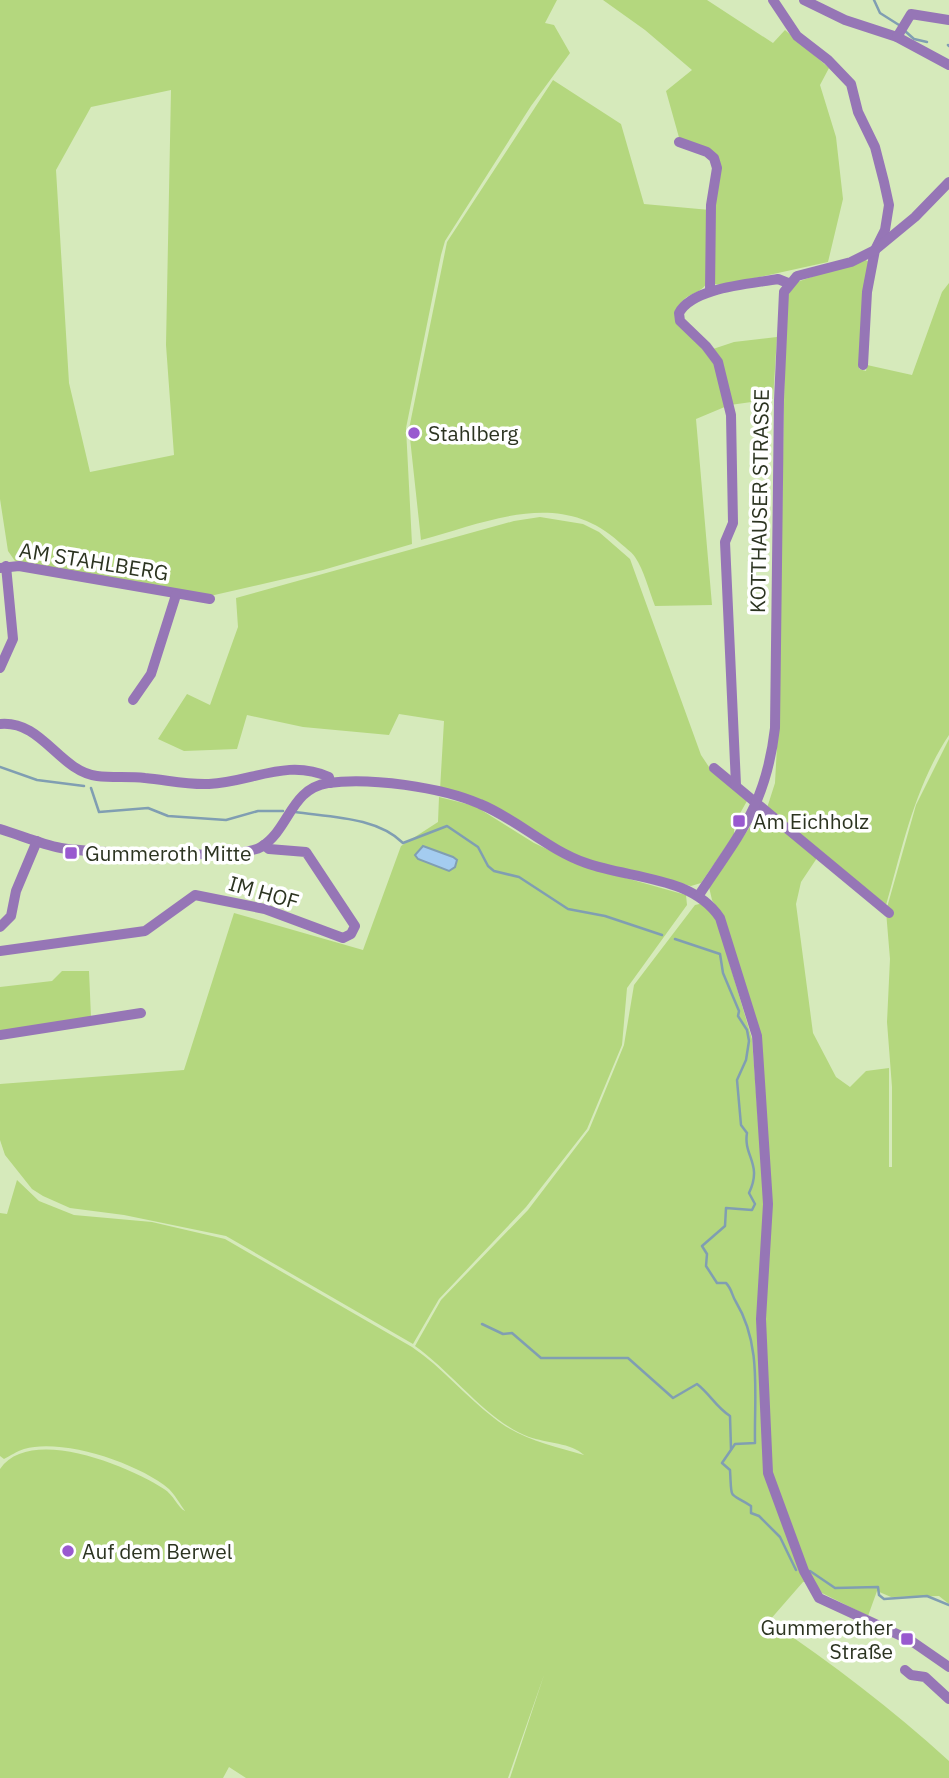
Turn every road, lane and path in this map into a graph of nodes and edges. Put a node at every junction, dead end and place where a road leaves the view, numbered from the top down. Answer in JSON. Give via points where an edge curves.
{"nodes":[{"id":1,"x":773,"y":0,"type":"edge"},
{"id":2,"x":804,"y":0,"type":"edge"},
{"id":3,"x":949,"y":20,"type":"edge"},
{"id":4,"x":897,"y":37,"type":"junction"},
{"id":5,"x":949,"y":65,"type":"edge"},
{"id":6,"x":680,"y":142,"type":"dead end"},
{"id":7,"x":949,"y":182,"type":"edge"},
{"id":8,"x":875,"y":250,"type":"junction"},
{"id":9,"x":788,"y":284,"type":"junction"},
{"id":10,"x":710,"y":291,"type":"junction"},
{"id":11,"x":863,"y":365,"type":"dead end"},
{"id":12,"x":3,"y":567,"type":"edge"},
{"id":13,"x":176,"y":595,"type":"junction"},
{"id":14,"x":210,"y":599,"type":"dead end"},
{"id":15,"x":0,"y":668,"type":"edge"},
{"id":16,"x":133,"y":700,"type":"dead end"},
{"id":17,"x":0,"y":724,"type":"edge"},
{"id":18,"x":714,"y":768,"type":"dead end"},
{"id":19,"x":330,"y":783,"type":"junction"},
{"id":20,"x":736,"y":785,"type":"junction"},
{"id":21,"x":757,"y":806,"type":"junction"},
{"id":22,"x":0,"y":829,"type":"edge"},
{"id":23,"x":37,"y":841,"type":"junction"},
{"id":24,"x":264,"y":845,"type":"junction"},
{"id":25,"x":699,"y":895,"type":"junction"},
{"id":26,"x":889,"y":914,"type":"dead end"},
{"id":27,"x":0,"y":927,"type":"edge"},
{"id":28,"x":0,"y":951,"type":"edge"},
{"id":29,"x":141,"y":1013,"type":"dead end"},
{"id":30,"x":0,"y":1035,"type":"edge"},
{"id":31,"x":949,"y":1667,"type":"edge"},
{"id":32,"x":905,"y":1670,"type":"dead end"},
{"id":33,"x":949,"y":1699,"type":"edge"}],
"edges":[{"from":1,"to":8,"type":"street","via":[[797,36],[851,84],[875,147],[889,205],[885,230]]},
{"from":2,"to":4,"type":"street"},
{"from":3,"to":4,"type":"street","via":[[911,14]]},
{"from":4,"to":5,"type":"street"},
{"from":6,"to":10,"type":"street","via":[[707,152],[717,168],[711,205]]},
{"from":7,"to":8,"type":"street"},
{"from":8,"to":9,"type":"street","via":[[851,262],[808,272]]},
{"from":8,"to":11,"type":"street","via":[[867,292]]},
{"from":9,"to":10,"type":"street","via":[[778,279]]},
{"from":9,"to":21,"type":"street","name":"KOTTHAUSER STRASSE","via":[[782,300],[779,400],[775,729]]},
{"from":10,"to":20,"type":"street","via":[[688,301],[679,313],[680,321],[718,362],[731,415],[733,523],[725,542]]},
{"from":12,"to":13,"type":"street","name":"AM STAHLBERG","via":[[67,573]]},
{"from":12,"to":15,"type":"street","via":[[13,639]]},
{"from":13,"to":14,"type":"street","name":"AM STAHLBERG"},
{"from":13,"to":16,"type":"street","name":"AM STAHLBERG","via":[[151,674]]},
{"from":17,"to":19,"type":"street","via":[[42,737],[93,776],[206,784],[239,782],[293,768],[310,769],[329,777]]},
{"from":18,"to":20,"type":"street"},
{"from":19,"to":24,"type":"street","via":[[303,794]]},
{"from":19,"to":25,"type":"street","via":[[407,787],[467,799],[585,863]]},
{"from":20,"to":21,"type":"street"},
{"from":21,"to":25,"type":"street","name":"KOTTHAUSER STRASSE"},
{"from":21,"to":26,"type":"street"},
{"from":22,"to":23,"type":"street"},
{"from":23,"to":24,"type":"street","via":[[71,849],[219,855],[254,851]]},
{"from":23,"to":27,"type":"street","via":[[11,916]]},
{"from":24,"to":28,"type":"street","name":"IM HOF","via":[[306,852],[355,926],[351,934],[343,938],[265,909],[195,895],[145,931]]},
{"from":25,"to":31,"type":"street","via":[[720,918],[757,1036],[768,1204],[761,1319],[768,1473],[803,1571],[819,1598],[910,1640]]},
{"from":29,"to":30,"type":"street"},
{"from":32,"to":33,"type":"street","via":[[925,1677]]}]}
